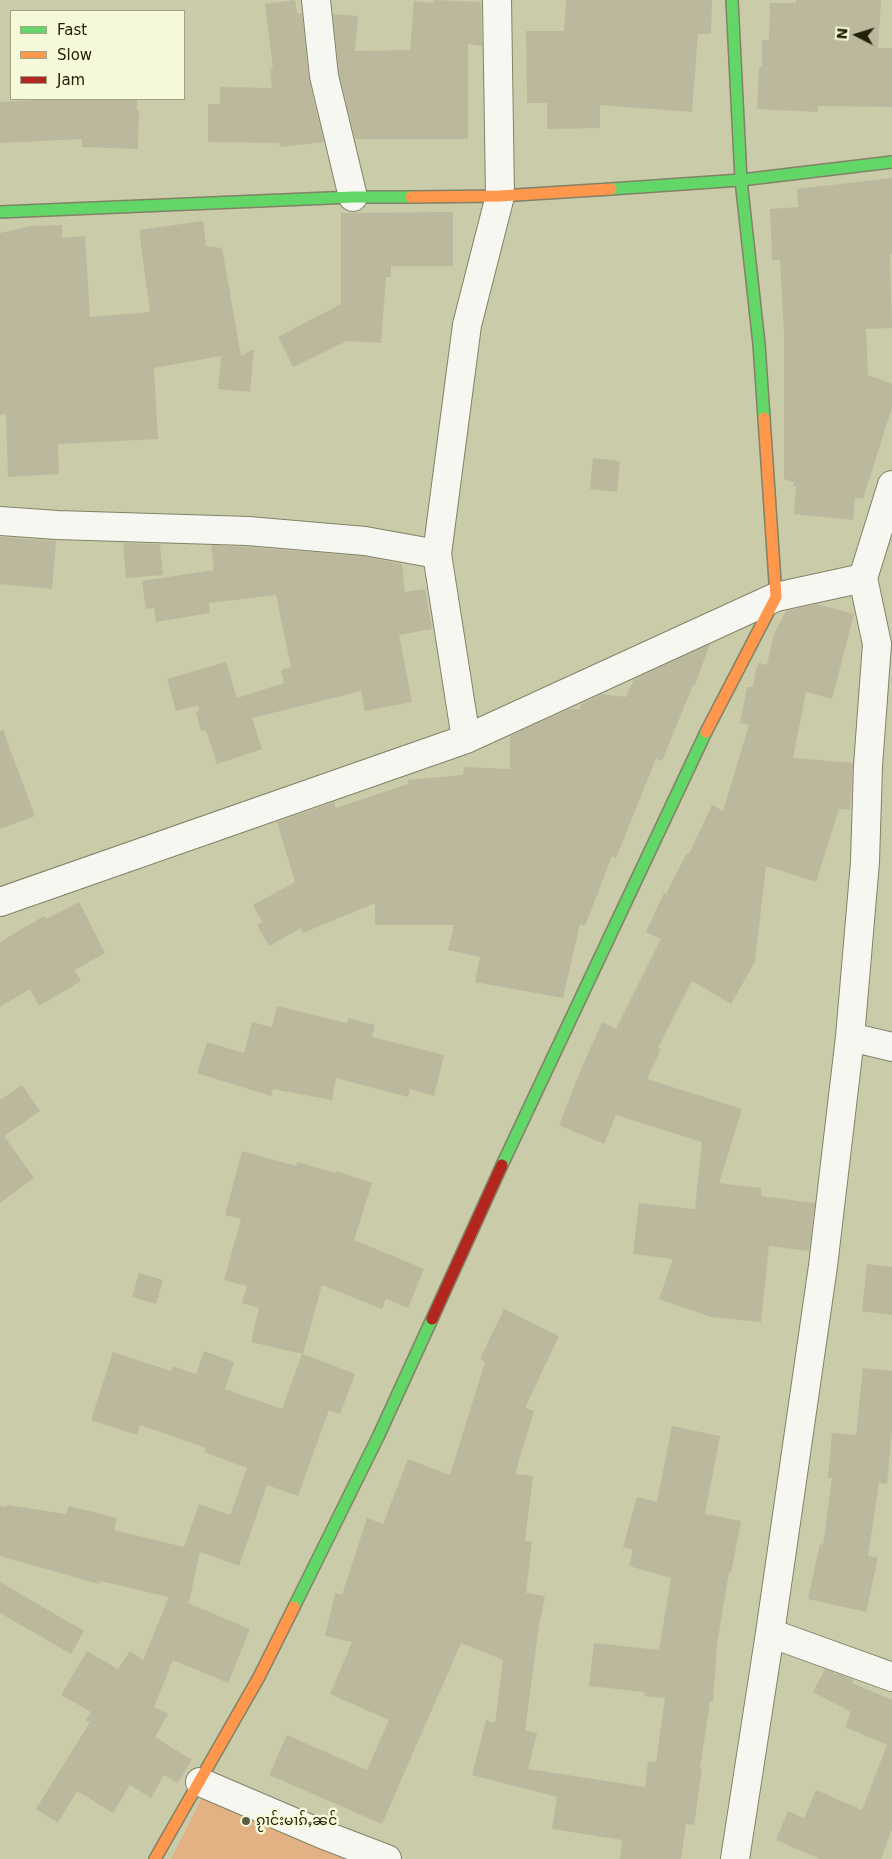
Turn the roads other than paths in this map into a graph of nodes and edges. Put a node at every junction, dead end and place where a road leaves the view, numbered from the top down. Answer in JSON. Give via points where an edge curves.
{"nodes":[{"id":1,"x":316,"y":0,"type":"edge"},
{"id":2,"x":498,"y":0,"type":"edge"},
{"id":3,"x":732,"y":0,"type":"edge"},
{"id":4,"x":892,"y":162,"type":"edge"},
{"id":5,"x":741,"y":180,"type":"junction"},
{"id":6,"x":500,"y":196,"type":"junction"},
{"id":7,"x":353,"y":197,"type":"junction"},
{"id":8,"x":0,"y":212,"type":"edge"},
{"id":9,"x":892,"y":485,"type":"edge"},
{"id":10,"x":0,"y":521,"type":"edge"},
{"id":11,"x":437,"y":554,"type":"junction"},
{"id":12,"x":863,"y":578,"type":"junction"},
{"id":13,"x":776,"y":597,"type":"junction"},
{"id":14,"x":466,"y":739,"type":"junction"},
{"id":15,"x":0,"y":902,"type":"edge"},
{"id":16,"x":850,"y":1038,"type":"junction"},
{"id":17,"x":892,"y":1047,"type":"edge"},
{"id":18,"x":770,"y":1634,"type":"junction"},
{"id":19,"x":892,"y":1677,"type":"edge"},
{"id":20,"x":200,"y":1782,"type":"junction"},
{"id":21,"x":155,"y":1859,"type":"edge"},
{"id":22,"x":387,"y":1859,"type":"edge"},
{"id":23,"x":735,"y":1859,"type":"edge"}],
"edges":[{"from":1,"to":7,"type":"street","via":[[324,76]]},
{"from":2,"to":6,"type":"street"},
{"from":3,"to":5,"type":"street"},
{"from":4,"to":5,"type":"street"},
{"from":5,"to":6,"type":"street"},
{"from":5,"to":13,"type":"street","via":[[759,344]]},
{"from":6,"to":7,"type":"street"},
{"from":6,"to":11,"type":"street","via":[[467,325]]},
{"from":7,"to":8,"type":"street"},
{"from":9,"to":12,"type":"street"},
{"from":10,"to":11,"type":"street","via":[[248,531],[365,541]]},
{"from":11,"to":14,"type":"street"},
{"from":12,"to":13,"type":"street"},
{"from":12,"to":16,"type":"street","via":[[877,644],[865,862]]},
{"from":13,"to":14,"type":"street"},
{"from":13,"to":20,"type":"street","via":[[701,742],[378,1437],[259,1677]]},
{"from":14,"to":15,"type":"street"},
{"from":16,"to":17,"type":"street"},
{"from":16,"to":18,"type":"street","via":[[823,1266]]},
{"from":18,"to":19,"type":"street"},
{"from":18,"to":23,"type":"street"},
{"from":20,"to":21,"type":"street"},
{"from":20,"to":22,"type":"street"}]}
